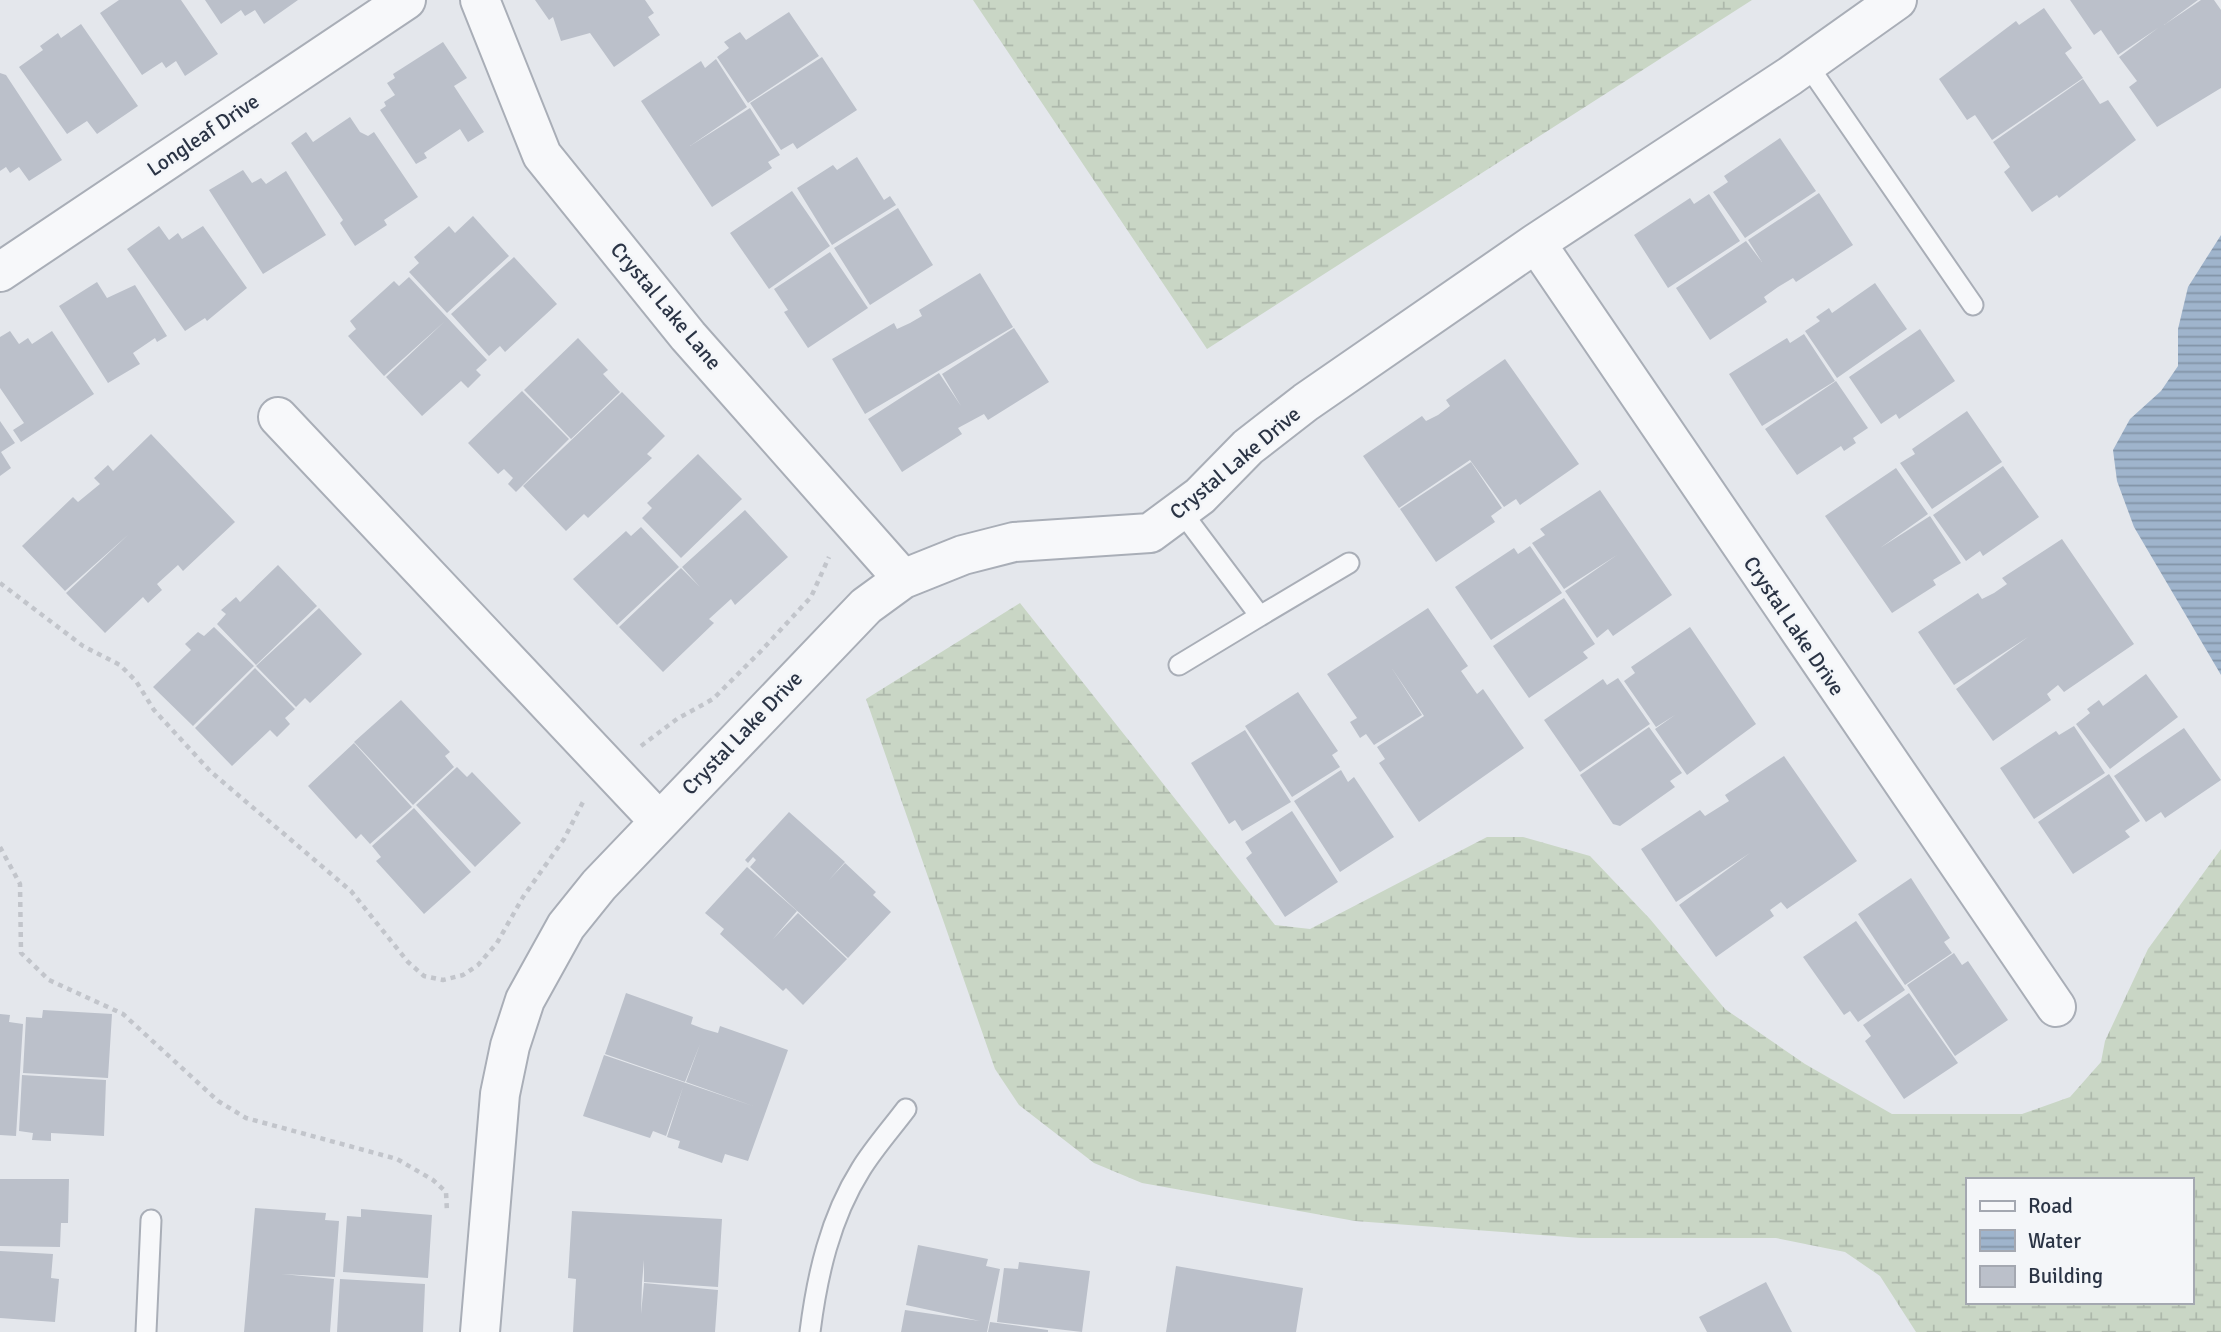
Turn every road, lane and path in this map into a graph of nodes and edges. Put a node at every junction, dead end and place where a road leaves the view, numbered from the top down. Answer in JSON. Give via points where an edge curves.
{"nodes":[{"id":1,"x":406,"y":0,"type":"edge"},
{"id":2,"x":480,"y":0,"type":"edge"},
{"id":3,"x":1896,"y":0,"type":"edge"},
{"id":4,"x":1807,"y":64,"type":"junction"},
{"id":5,"x":1536,"y":243,"type":"junction"},
{"id":6,"x":0,"y":272,"type":"edge"},
{"id":7,"x":1973,"y":305,"type":"dead end"},
{"id":8,"x":278,"y":417,"type":"dead end"},
{"id":9,"x":1181,"y":511,"type":"junction"},
{"id":10,"x":857,"y":527,"type":"junction"},
{"id":11,"x":1349,"y":563,"type":"dead end"},
{"id":12,"x":903,"y":579,"type":"junction"},
{"id":13,"x":0,"y":583,"type":"edge"},
{"id":14,"x":1260,"y":616,"type":"junction"},
{"id":15,"x":1179,"y":665,"type":"dead end"},
{"id":16,"x":613,"y":772,"type":"junction"},
{"id":17,"x":658,"y":820,"type":"junction"},
{"id":18,"x":0,"y":847,"type":"edge"},
{"id":19,"x":2056,"y":1007,"type":"dead end"},
{"id":20,"x":906,"y":1109,"type":"dead end"},
{"id":21,"x":151,"y":1220,"type":"dead end"},
{"id":22,"x":447,"y":1223,"type":"dead end"},
{"id":23,"x":146,"y":1332,"type":"edge"},
{"id":24,"x":480,"y":1332,"type":"edge"},
{"id":25,"x":810,"y":1332,"type":"edge"}],
"edges":[{"from":1,"to":6,"type":"street","name":"Longleaf Drive"},
{"from":2,"to":10,"type":"street","name":"Crystal Lake Lane","via":[[542,155],[688,335]]},
{"from":3,"to":4,"type":"street","name":"Crystal Lake Drive"},
{"from":4,"to":5,"type":"street","name":"Crystal Lake Drive"},
{"from":4,"to":7,"type":"lane"},
{"from":5,"to":9,"type":"street","name":"Crystal Lake Drive","via":[[1306,402],[1248,447]]},
{"from":5,"to":19,"type":"street","name":"Crystal Lake Drive"},
{"from":8,"to":16,"type":"street"},
{"from":9,"to":12,"type":"street","name":"Crystal Lake Drive","via":[[1150,533],[1014,541]]},
{"from":9,"to":14,"type":"lane"},
{"from":10,"to":12,"type":"street","name":"Crystal Lake Lane"},
{"from":10,"to":16,"type":"path","via":[[835,543],[811,597],[761,651],[713,699],[677,719]]},
{"from":11,"to":14,"type":"lane"},
{"from":12,"to":17,"type":"street","name":"Crystal Lake Drive","via":[[866,606]]},
{"from":13,"to":16,"type":"path","via":[[83,646],[120,665],[154,710],[211,771],[351,891],[424,976],[443,980],[478,965],[564,839],[582,802]]},
{"from":14,"to":15,"type":"lane"},
{"from":16,"to":17,"type":"street"},
{"from":17,"to":24,"type":"street","name":"Crystal Lake Drive","via":[[566,926],[525,1000],[500,1094]]},
{"from":18,"to":22,"type":"path","via":[[20,884],[20,953],[49,980],[124,1014],[218,1101],[246,1118],[397,1159],[433,1180],[446,1192]]},
{"from":20,"to":25,"type":"lane","via":[[861,1169],[838,1211],[816,1287]]},
{"from":21,"to":23,"type":"lane"}]}
